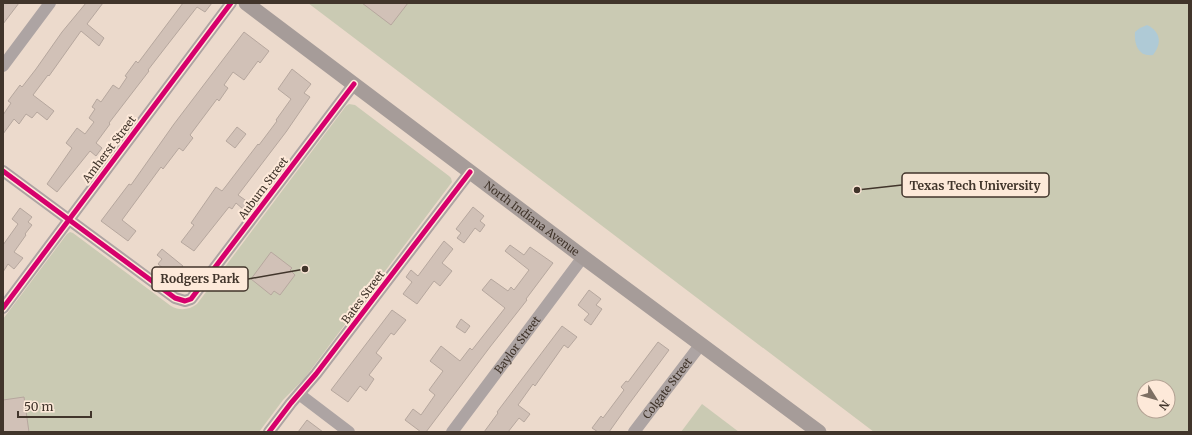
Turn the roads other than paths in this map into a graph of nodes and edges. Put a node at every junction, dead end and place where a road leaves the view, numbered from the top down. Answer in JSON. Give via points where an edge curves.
{"nodes":[{"id":1,"x":50,"y":3,"type":"edge"},
{"id":2,"x":231,"y":3,"type":"edge"},
{"id":3,"x":246,"y":3,"type":"edge"},
{"id":4,"x":3,"y":66,"type":"edge"},
{"id":5,"x":354,"y":84,"type":"junction"},
{"id":6,"x":3,"y":171,"type":"edge"},
{"id":7,"x":470,"y":172,"type":"junction"},
{"id":8,"x":69,"y":220,"type":"junction"},
{"id":9,"x":583,"y":257,"type":"junction"},
{"id":10,"x":3,"y":308,"type":"edge"},
{"id":11,"x":701,"y":344,"type":"junction"},
{"id":12,"x":299,"y":394,"type":"junction"},
{"id":13,"x":269,"y":432,"type":"edge"},
{"id":14,"x":349,"y":432,"type":"edge"},
{"id":15,"x":452,"y":432,"type":"edge"},
{"id":16,"x":634,"y":432,"type":"edge"},
{"id":17,"x":819,"y":432,"type":"edge"}],
"edges":[{"from":1,"to":4,"type":"street"},
{"from":2,"to":8,"type":"street","name":"Amherst Street"},
{"from":3,"to":5,"type":"main road","name":"North Indiana Avenue"},
{"from":5,"to":7,"type":"main road","name":"North Indiana Avenue"},
{"from":5,"to":8,"type":"street","name":"Auburn Street","via":[[191,299],[184,301],[175,298]]},
{"from":6,"to":8,"type":"street"},
{"from":7,"to":9,"type":"main road","name":"North Indiana Avenue"},
{"from":7,"to":12,"type":"street","name":"Bates Street"},
{"from":8,"to":10,"type":"street","name":"Amherst Street"},
{"from":9,"to":11,"type":"main road","name":"North Indiana Avenue"},
{"from":9,"to":15,"type":"street","name":"Baylor Street"},
{"from":11,"to":16,"type":"street","name":"Colgate Street"},
{"from":11,"to":17,"type":"main road","name":"North Indiana Avenue"},
{"from":12,"to":13,"type":"street","name":"Bates Street"},
{"from":12,"to":14,"type":"street"}]}
